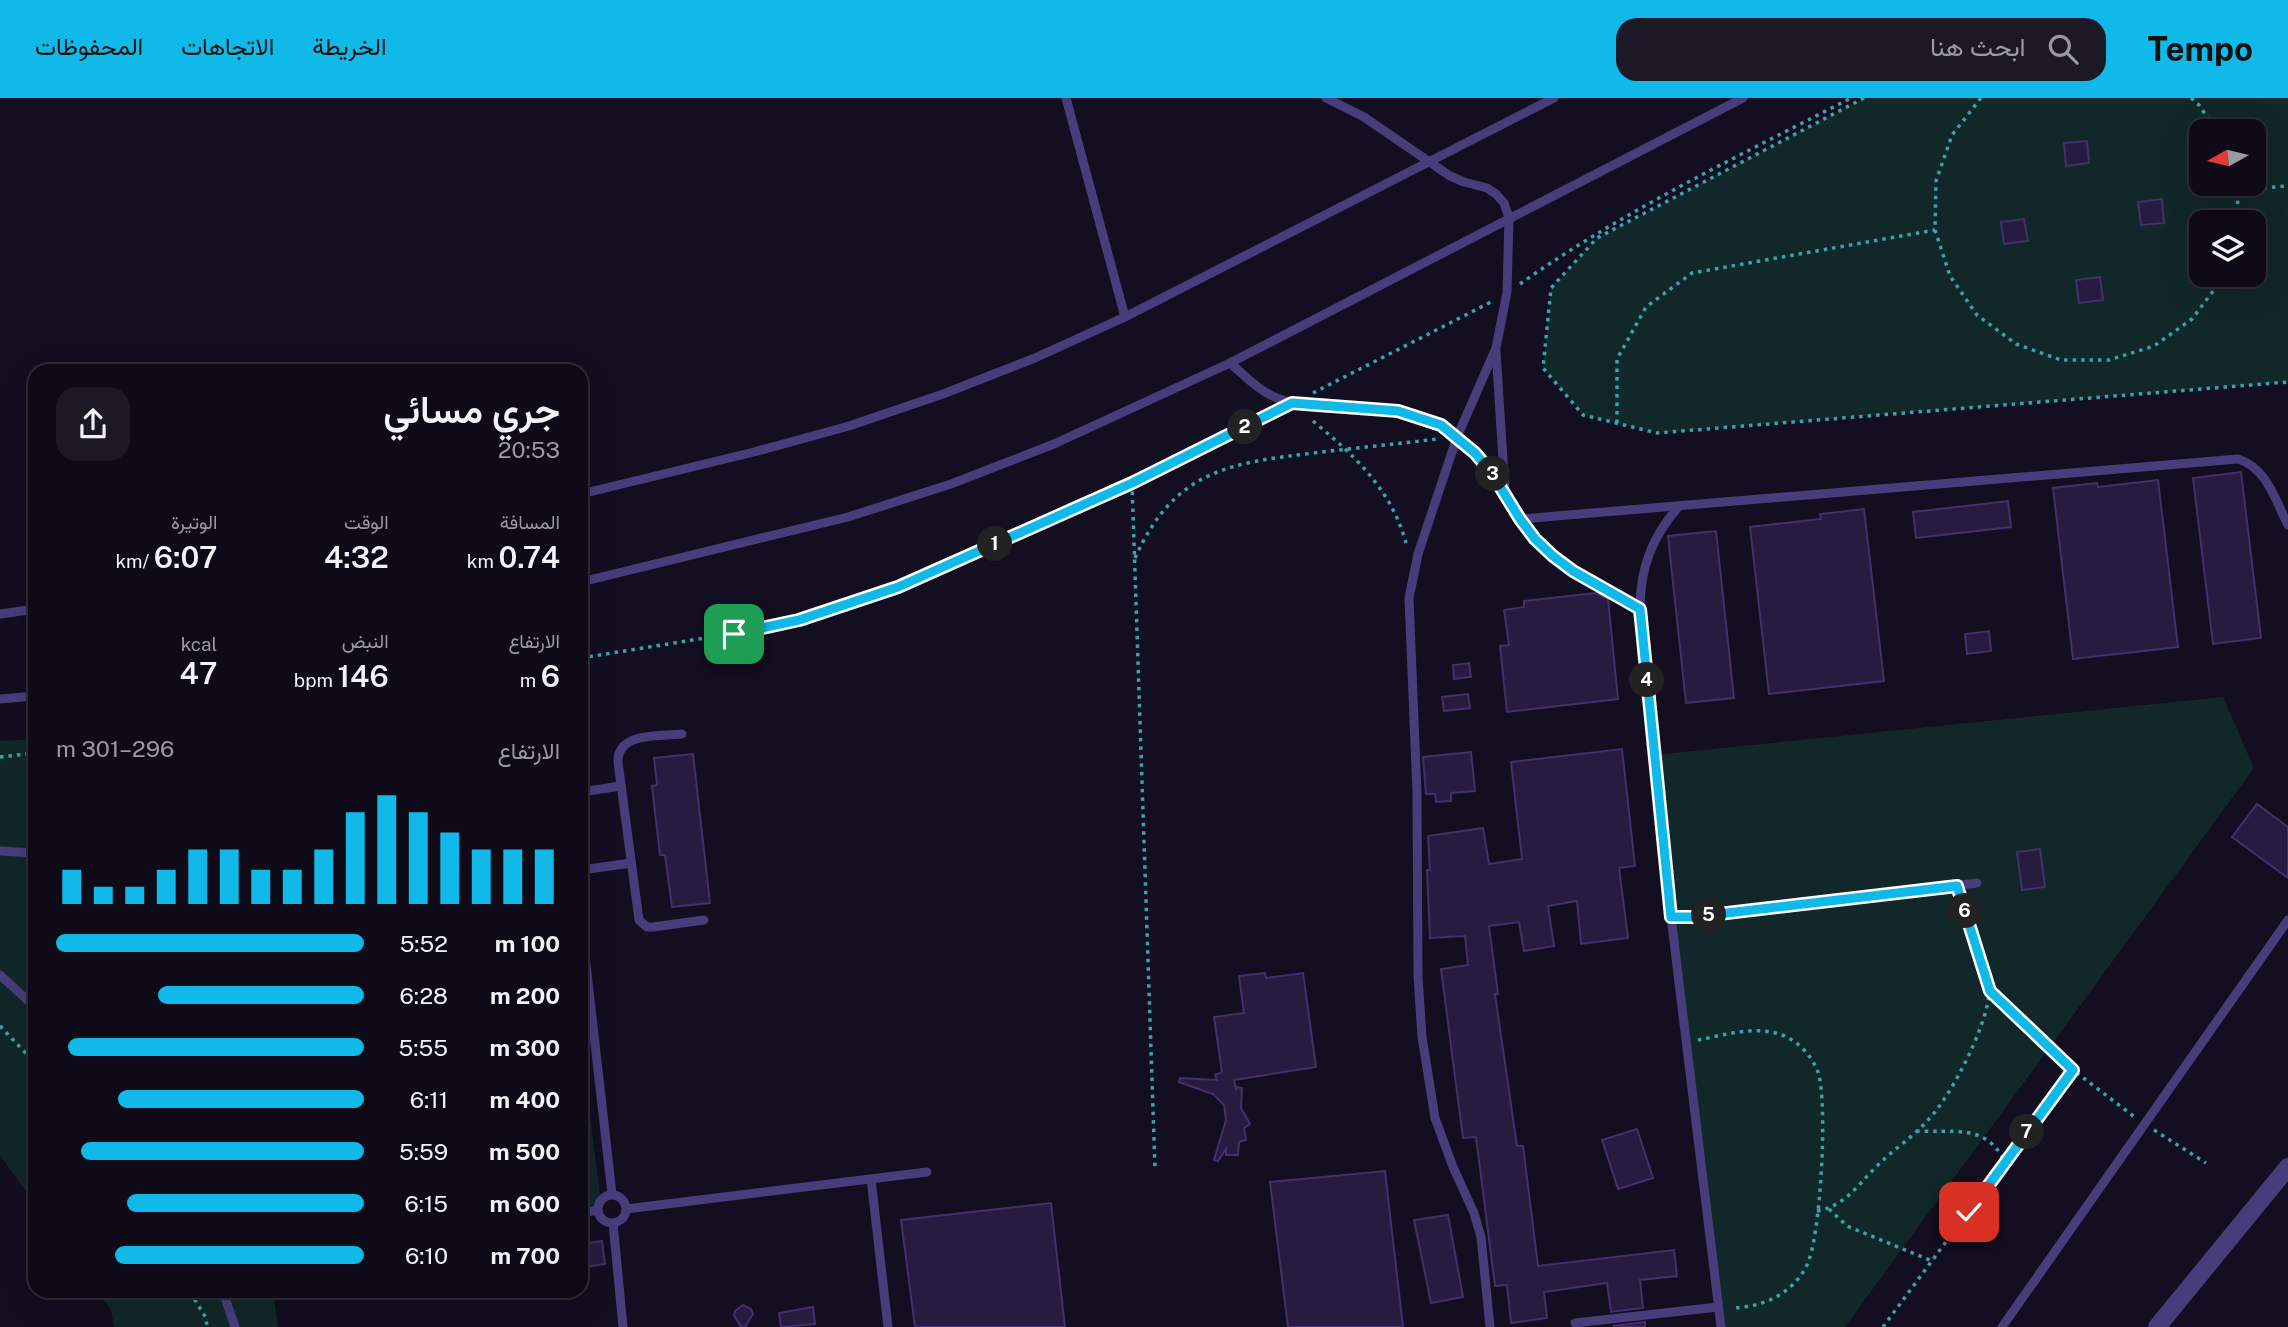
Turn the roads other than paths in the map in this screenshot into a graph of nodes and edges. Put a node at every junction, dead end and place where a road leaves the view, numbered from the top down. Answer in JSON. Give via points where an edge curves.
{"nodes":[{"id":1,"x":1066,"y":98,"type":"edge"},
{"id":2,"x":1326,"y":98,"type":"edge"},
{"id":3,"x":1554,"y":98,"type":"edge"},
{"id":4,"x":1743,"y":98,"type":"edge"},
{"id":5,"x":1427,"y":161,"type":"junction"},
{"id":6,"x":1509,"y":218,"type":"junction"},
{"id":7,"x":1125,"y":317,"type":"junction"},
{"id":8,"x":1496,"y":348,"type":"junction"},
{"id":9,"x":1230,"y":363,"type":"junction"},
{"id":10,"x":1457,"y":437,"type":"junction"},
{"id":11,"x":588,"y":492,"type":"edge"},
{"id":12,"x":1505,"y":492,"type":"junction"},
{"id":13,"x":1679,"y":506,"type":"junction"},
{"id":14,"x":1520,"y":519,"type":"junction"},
{"id":15,"x":2288,"y":525,"type":"edge"},
{"id":16,"x":588,"y":580,"type":"edge"},
{"id":17,"x":1640,"y":609,"type":"junction"},
{"id":18,"x":28,"y":610,"type":"edge"},
{"id":19,"x":0,"y":614,"type":"edge"},
{"id":20,"x":28,"y":697,"type":"edge"},
{"id":21,"x":0,"y":699,"type":"edge"},
{"id":22,"x":682,"y":734,"type":"dead end"},
{"id":23,"x":621,"y":786,"type":"junction"},
{"id":24,"x":588,"y":791,"type":"edge"},
{"id":25,"x":0,"y":851,"type":"edge"},
{"id":26,"x":28,"y":853,"type":"edge"},
{"id":27,"x":631,"y":863,"type":"junction"},
{"id":28,"x":588,"y":869,"type":"edge"},
{"id":29,"x":1977,"y":883,"type":"dead end"},
{"id":30,"x":1671,"y":917,"type":"junction"},
{"id":31,"x":704,"y":920,"type":"dead end"},
{"id":32,"x":2288,"y":920,"type":"edge"},
{"id":33,"x":0,"y":975,"type":"edge"},
{"id":34,"x":588,"y":982,"type":"edge"},
{"id":35,"x":28,"y":1001,"type":"edge"},
{"id":36,"x":2288,"y":1167,"type":"edge"},
{"id":37,"x":926,"y":1172,"type":"dead end"},
{"id":38,"x":871,"y":1179,"type":"junction"},
{"id":39,"x":612,"y":1194,"type":"junction"},
{"id":40,"x":626,"y":1209,"type":"junction"},
{"id":41,"x":597,"y":1210,"type":"junction"},
{"id":42,"x":588,"y":1212,"type":"edge"},
{"id":43,"x":613,"y":1223,"type":"junction"},
{"id":44,"x":225,"y":1298,"type":"edge"},
{"id":45,"x":1718,"y":1307,"type":"junction"},
{"id":46,"x":1575,"y":1324,"type":"dead end"},
{"id":47,"x":235,"y":1327,"type":"edge"},
{"id":48,"x":623,"y":1327,"type":"edge"},
{"id":49,"x":888,"y":1327,"type":"edge"},
{"id":50,"x":1490,"y":1327,"type":"edge"},
{"id":51,"x":1721,"y":1327,"type":"edge"},
{"id":52,"x":2002,"y":1327,"type":"edge"},
{"id":53,"x":2157,"y":1327,"type":"edge"}],
"edges":[{"from":1,"to":7,"type":"lane"},
{"from":2,"to":5,"type":"lane","via":[[1364,117]]},
{"from":3,"to":5,"type":"lane"},
{"from":4,"to":6,"type":"lane"},
{"from":5,"to":6,"type":"lane","via":[[1450,176],[1496,194]]},
{"from":5,"to":7,"type":"lane"},
{"from":6,"to":8,"type":"lane","via":[[1507,292]]},
{"from":6,"to":9,"type":"lane"},
{"from":7,"to":11,"type":"lane","via":[[1035,358],[849,426]]},
{"from":8,"to":10,"type":"lane"},
{"from":8,"to":12,"type":"lane"},
{"from":9,"to":10,"type":"lane","via":[[1264,392],[1292,403],[1398,411],[1441,425]]},
{"from":9,"to":16,"type":"lane","via":[[1054,444],[900,502]]},
{"from":10,"to":12,"type":"lane"},
{"from":10,"to":50,"type":"lane","via":[[1412,576],[1409,620],[1417,793],[1418,976],[1435,1118],[1481,1237]]},
{"from":12,"to":14,"type":"lane"},
{"from":13,"to":14,"type":"lane"},
{"from":13,"to":15,"type":"lane","via":[[2238,459],[2259,470]]},
{"from":13,"to":17,"type":"lane","via":[[1652,542],[1640,586]]},
{"from":14,"to":17,"type":"lane","via":[[1563,564]]},
{"from":17,"to":30,"type":"lane"},
{"from":18,"to":19,"type":"lane"},
{"from":20,"to":21,"type":"lane"},
{"from":22,"to":23,"type":"lane","via":[[623,745],[618,756]]},
{"from":23,"to":24,"type":"lane"},
{"from":23,"to":27,"type":"lane"},
{"from":25,"to":26,"type":"lane"},
{"from":27,"to":28,"type":"lane"},
{"from":27,"to":31,"type":"lane","via":[[643,924],[653,927]]},
{"from":29,"to":30,"type":"lane"},
{"from":30,"to":45,"type":"lane"},
{"from":32,"to":52,"type":"lane"},
{"from":33,"to":35,"type":"lane"},
{"from":34,"to":39,"type":"lane"},
{"from":36,"to":53,"type":"street"},
{"from":37,"to":38,"type":"lane"},
{"from":38,"to":40,"type":"lane"},
{"from":38,"to":49,"type":"lane"},
{"from":39,"to":40,"type":"lane","via":[[625,1202]]},
{"from":39,"to":41,"type":"lane","via":[[601,1199]]},
{"from":40,"to":43,"type":"lane"},
{"from":41,"to":42,"type":"lane"},
{"from":41,"to":43,"type":"lane","via":[[606,1222]]},
{"from":43,"to":48,"type":"lane"},
{"from":44,"to":47,"type":"lane"},
{"from":45,"to":46,"type":"lane"},
{"from":45,"to":51,"type":"lane"}]}
